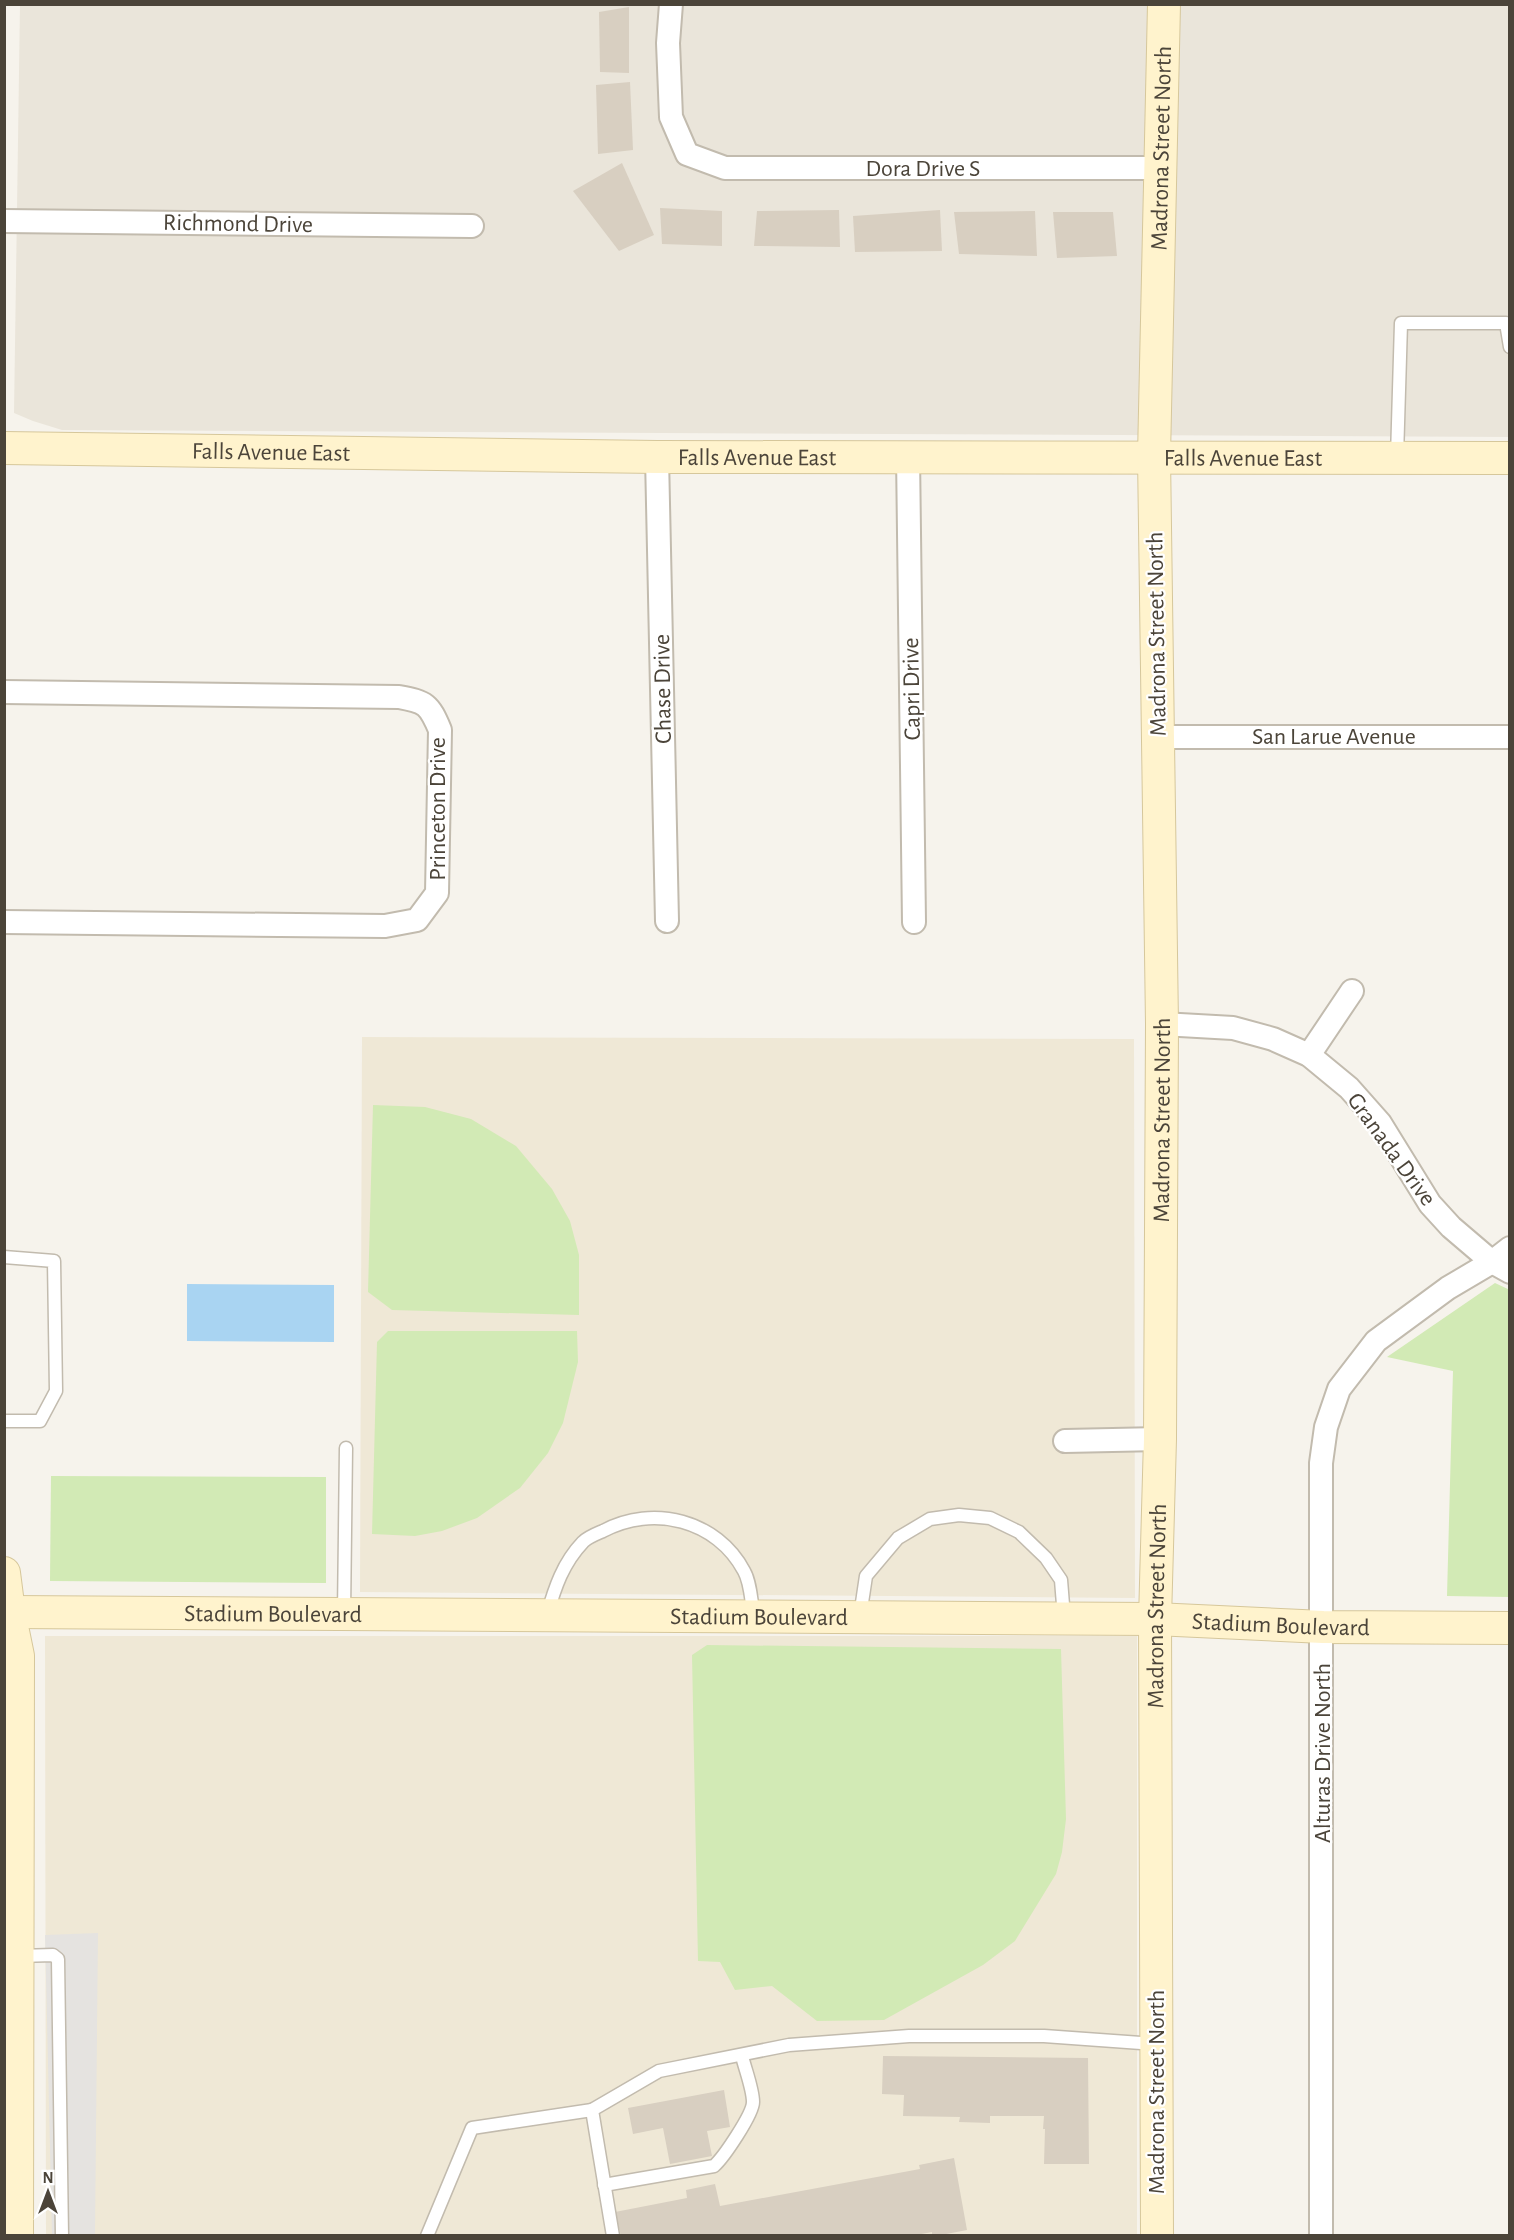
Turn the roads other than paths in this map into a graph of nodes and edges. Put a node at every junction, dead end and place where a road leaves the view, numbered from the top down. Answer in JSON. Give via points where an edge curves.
{"nodes":[{"id":1,"x":670,"y":4,"type":"edge"},
{"id":2,"x":1164,"y":4,"type":"edge"},
{"id":3,"x":1161,"y":168,"type":"junction"},
{"id":4,"x":4,"y":221,"type":"edge"},
{"id":5,"x":472,"y":226,"type":"dead end"},
{"id":6,"x":1509,"y":347,"type":"edge"},
{"id":7,"x":4,"y":448,"type":"edge"},
{"id":8,"x":908,"y":455,"type":"junction"},
{"id":9,"x":1154,"y":456,"type":"junction"},
{"id":10,"x":657,"y":457,"type":"junction"},
{"id":11,"x":1397,"y":457,"type":"junction"},
{"id":12,"x":1509,"y":458,"type":"edge"},
{"id":13,"x":4,"y":692,"type":"edge"},
{"id":14,"x":1158,"y":736,"type":"junction"},
{"id":15,"x":1509,"y":737,"type":"edge"},
{"id":16,"x":667,"y":921,"type":"dead end"},
{"id":17,"x":4,"y":922,"type":"edge"},
{"id":18,"x":914,"y":922,"type":"dead end"},
{"id":19,"x":1352,"y":991,"type":"dead end"},
{"id":20,"x":1162,"y":1024,"type":"junction"},
{"id":21,"x":1309,"y":1055,"type":"junction"},
{"id":22,"x":4,"y":1257,"type":"edge"},
{"id":23,"x":1504,"y":1260,"type":"edge"},
{"id":24,"x":4,"y":1420,"type":"edge"},
{"id":25,"x":1160,"y":1439,"type":"junction"},
{"id":26,"x":1065,"y":1441,"type":"dead end"},
{"id":27,"x":346,"y":1448,"type":"dead end"},
{"id":28,"x":4,"y":1574,"type":"edge"},
{"id":29,"x":7,"y":1614,"type":"edge"},
{"id":30,"x":344,"y":1615,"type":"junction"},
{"id":31,"x":547,"y":1616,"type":"junction"},
{"id":32,"x":754,"y":1617,"type":"junction"},
{"id":33,"x":860,"y":1617,"type":"junction"},
{"id":34,"x":1065,"y":1618,"type":"junction"},
{"id":35,"x":1155,"y":1619,"type":"junction"},
{"id":36,"x":1323,"y":1627,"type":"junction"},
{"id":37,"x":1509,"y":1628,"type":"edge"},
{"id":38,"x":17,"y":1956,"type":"junction"},
{"id":39,"x":1155,"y":2043,"type":"junction"},
{"id":40,"x":742,"y":2056,"type":"junction"},
{"id":41,"x":592,"y":2110,"type":"junction"},
{"id":42,"x":604,"y":2185,"type":"junction"},
{"id":43,"x":17,"y":2235,"type":"edge"},
{"id":44,"x":62,"y":2235,"type":"edge"},
{"id":45,"x":427,"y":2235,"type":"edge"},
{"id":46,"x":613,"y":2235,"type":"edge"},
{"id":47,"x":1157,"y":2235,"type":"edge"},
{"id":48,"x":1320,"y":2235,"type":"edge"}],
"edges":[{"from":1,"to":3,"type":"street","name":"Dora Drive S","via":[[671,117],[687,154],[725,168]]},
{"from":2,"to":3,"type":"street","name":"Madrona Street North"},
{"from":3,"to":9,"type":"street","name":"Madrona Street North"},
{"from":4,"to":5,"type":"street","name":"Richmond Drive"},
{"from":6,"to":11,"type":"lane","via":[[1506,324],[1401,323]]},
{"from":7,"to":10,"type":"street","name":"Falls Avenue East"},
{"from":8,"to":9,"type":"street","name":"Falls Avenue East"},
{"from":8,"to":10,"type":"street","name":"Falls Avenue East"},
{"from":8,"to":18,"type":"street","name":"Capri Drive"},
{"from":9,"to":11,"type":"street","name":"Falls Avenue East"},
{"from":9,"to":14,"type":"street","name":"Madrona Street North"},
{"from":10,"to":16,"type":"street","name":"Chase Drive"},
{"from":11,"to":12,"type":"street","name":"Falls Avenue East"},
{"from":13,"to":17,"type":"street","name":"Princeton Drive","via":[[399,697],[419,701],[432,711],[440,730],[437,893],[417,920],[386,926]]},
{"from":14,"to":15,"type":"street","name":"San Larue Avenue"},
{"from":14,"to":20,"type":"street","name":"Madrona Street North"},
{"from":19,"to":21,"type":"street"},
{"from":20,"to":21,"type":"street","name":"Granada Drive","via":[[1233,1028],[1273,1039]]},
{"from":20,"to":25,"type":"street","name":"Madrona Street North"},
{"from":21,"to":23,"type":"street","name":"Granada Drive","via":[[1349,1088],[1380,1123],[1430,1204],[1451,1227]]},
{"from":22,"to":24,"type":"lane","via":[[54,1262],[56,1391],[40,1420]]},
{"from":23,"to":36,"type":"street","name":"Alturas Drive North","via":[[1448,1288],[1376,1341],[1339,1389],[1326,1427],[1321,1463]]},
{"from":25,"to":26,"type":"street"},
{"from":25,"to":35,"type":"street","name":"Madrona Street North"},
{"from":27,"to":30,"type":"lane"},
{"from":28,"to":29,"type":"street"},
{"from":29,"to":30,"type":"street","name":"Stadium Boulevard"},
{"from":29,"to":38,"type":"street","via":[[18,1656]]},
{"from":30,"to":31,"type":"street","name":"Stadium Boulevard"},
{"from":31,"to":32,"type":"street","name":"Stadium Boulevard"},
{"from":31,"to":32,"type":"lane","via":[[558,1576],[584,1540],[620,1521],[652,1516],[694,1524],[729,1548],[746,1573]]},
{"from":32,"to":33,"type":"street","name":"Stadium Boulevard"},
{"from":33,"to":34,"type":"street","name":"Stadium Boulevard"},
{"from":33,"to":34,"type":"lane","via":[[866,1576],[898,1538],[930,1519],[960,1515],[990,1518],[1019,1532],[1046,1558],[1061,1580]]},
{"from":34,"to":35,"type":"street","name":"Stadium Boulevard"},
{"from":35,"to":36,"type":"street","name":"Stadium Boulevard"},
{"from":35,"to":39,"type":"street","name":"Madrona Street North"},
{"from":36,"to":37,"type":"street","name":"Stadium Boulevard"},
{"from":36,"to":48,"type":"street","name":"Alturas Drive North"},
{"from":38,"to":43,"type":"street"},
{"from":38,"to":44,"type":"lane","via":[[53,1955],[58,1959]]},
{"from":39,"to":40,"type":"lane","via":[[1044,2037],[909,2037],[789,2045]]},
{"from":39,"to":47,"type":"street","name":"Madrona Street North"},
{"from":40,"to":41,"type":"lane","via":[[659,2071]]},
{"from":40,"to":42,"type":"lane","via":[[753,2102],[750,2113],[714,2166]]},
{"from":41,"to":42,"type":"lane"},
{"from":41,"to":45,"type":"lane","via":[[472,2128]]},
{"from":42,"to":46,"type":"lane"}]}
